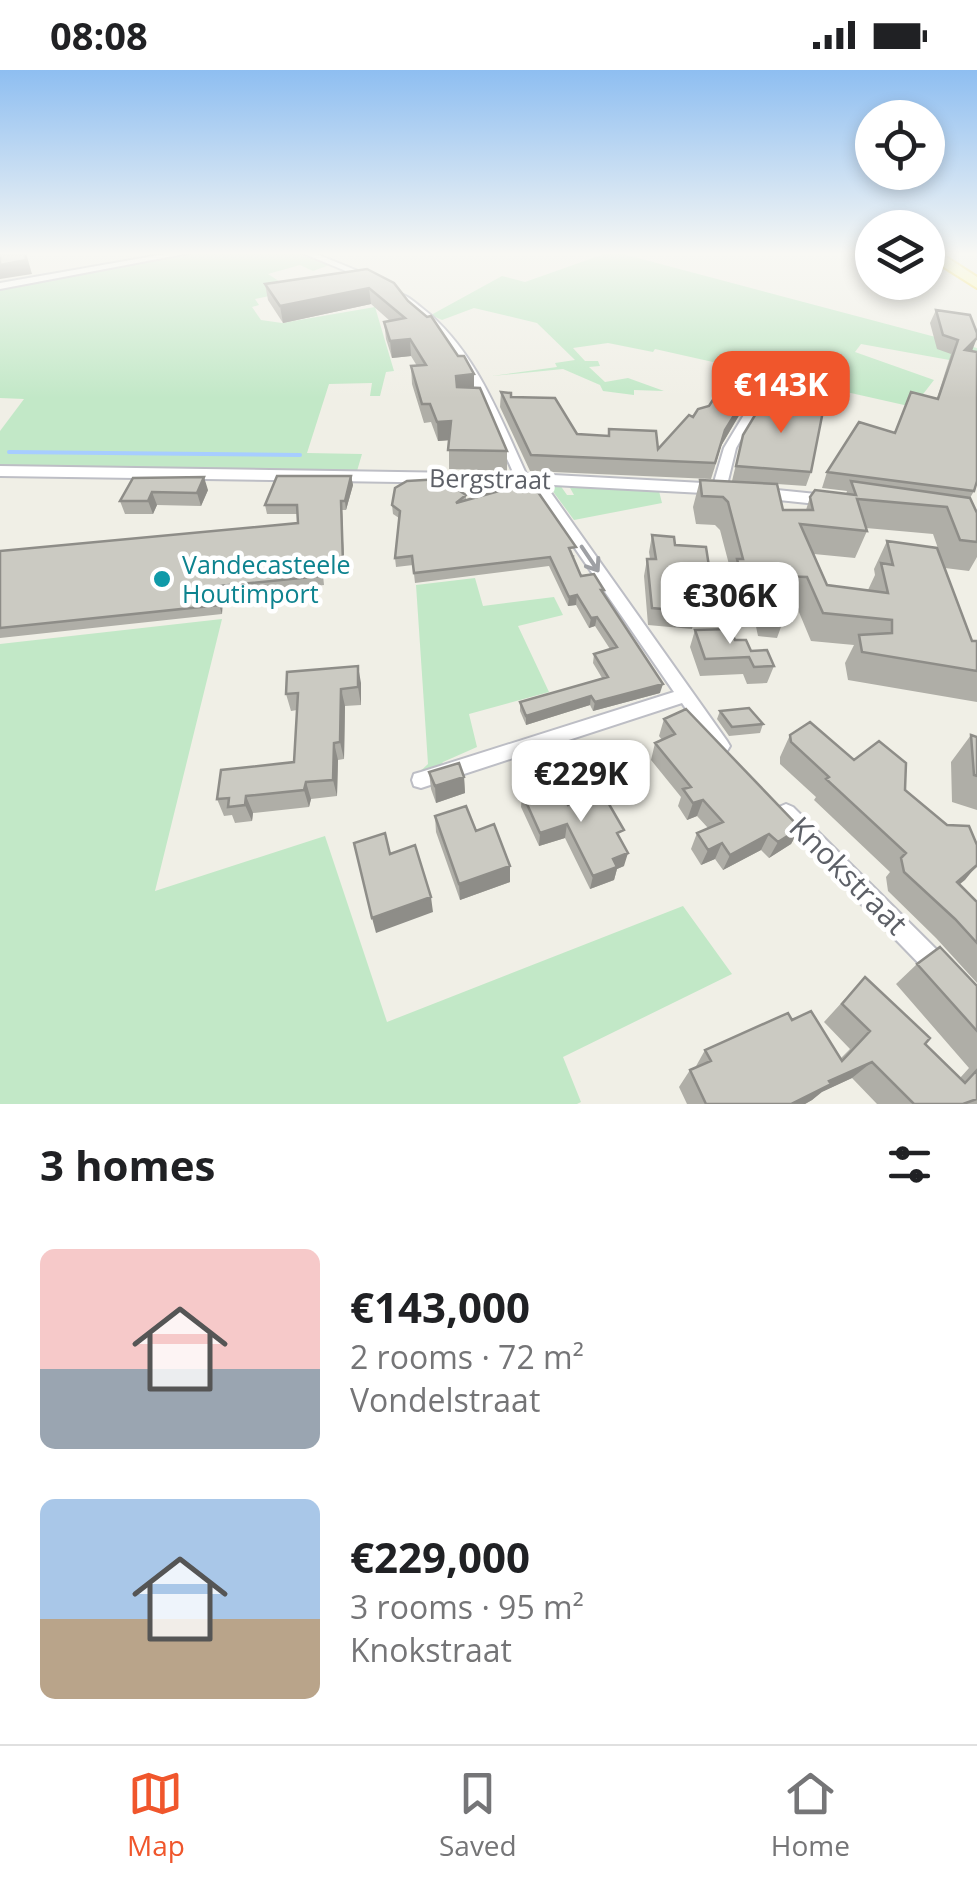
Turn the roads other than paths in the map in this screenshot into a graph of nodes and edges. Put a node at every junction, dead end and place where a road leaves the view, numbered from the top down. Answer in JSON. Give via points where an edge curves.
{"nodes":[{"id":1,"x":407,"y":301,"type":"edge"},
{"id":2,"x":773,"y":375,"type":"dead end"},
{"id":3,"x":0,"y":471,"type":"edge"},
{"id":4,"x":528,"y":479,"type":"junction"},
{"id":5,"x":719,"y":489,"type":"junction"},
{"id":6,"x":856,"y":503,"type":"edge"},
{"id":7,"x":684,"y":696,"type":"junction"},
{"id":8,"x":735,"y":760,"type":"edge"},
{"id":9,"x":421,"y":780,"type":"dead end"},
{"id":10,"x":772,"y":799,"type":"edge"},
{"id":11,"x":951,"y":980,"type":"edge"}],
"edges":[{"from":1,"to":4,"type":"street","via":[[460,349]]},
{"from":2,"to":5,"type":"street","via":[[730,448]]},
{"from":3,"to":4,"type":"street","name":"Bergstraat"},
{"from":4,"to":5,"type":"street","name":"Bergstraat"},
{"from":4,"to":7,"type":"street","one_way":true},
{"from":5,"to":6,"type":"street","name":"Bergstraat"},
{"from":7,"to":8,"type":"street"},
{"from":7,"to":9,"type":"street"},
{"from":10,"to":11,"type":"street","name":"Knokstraat"}]}
